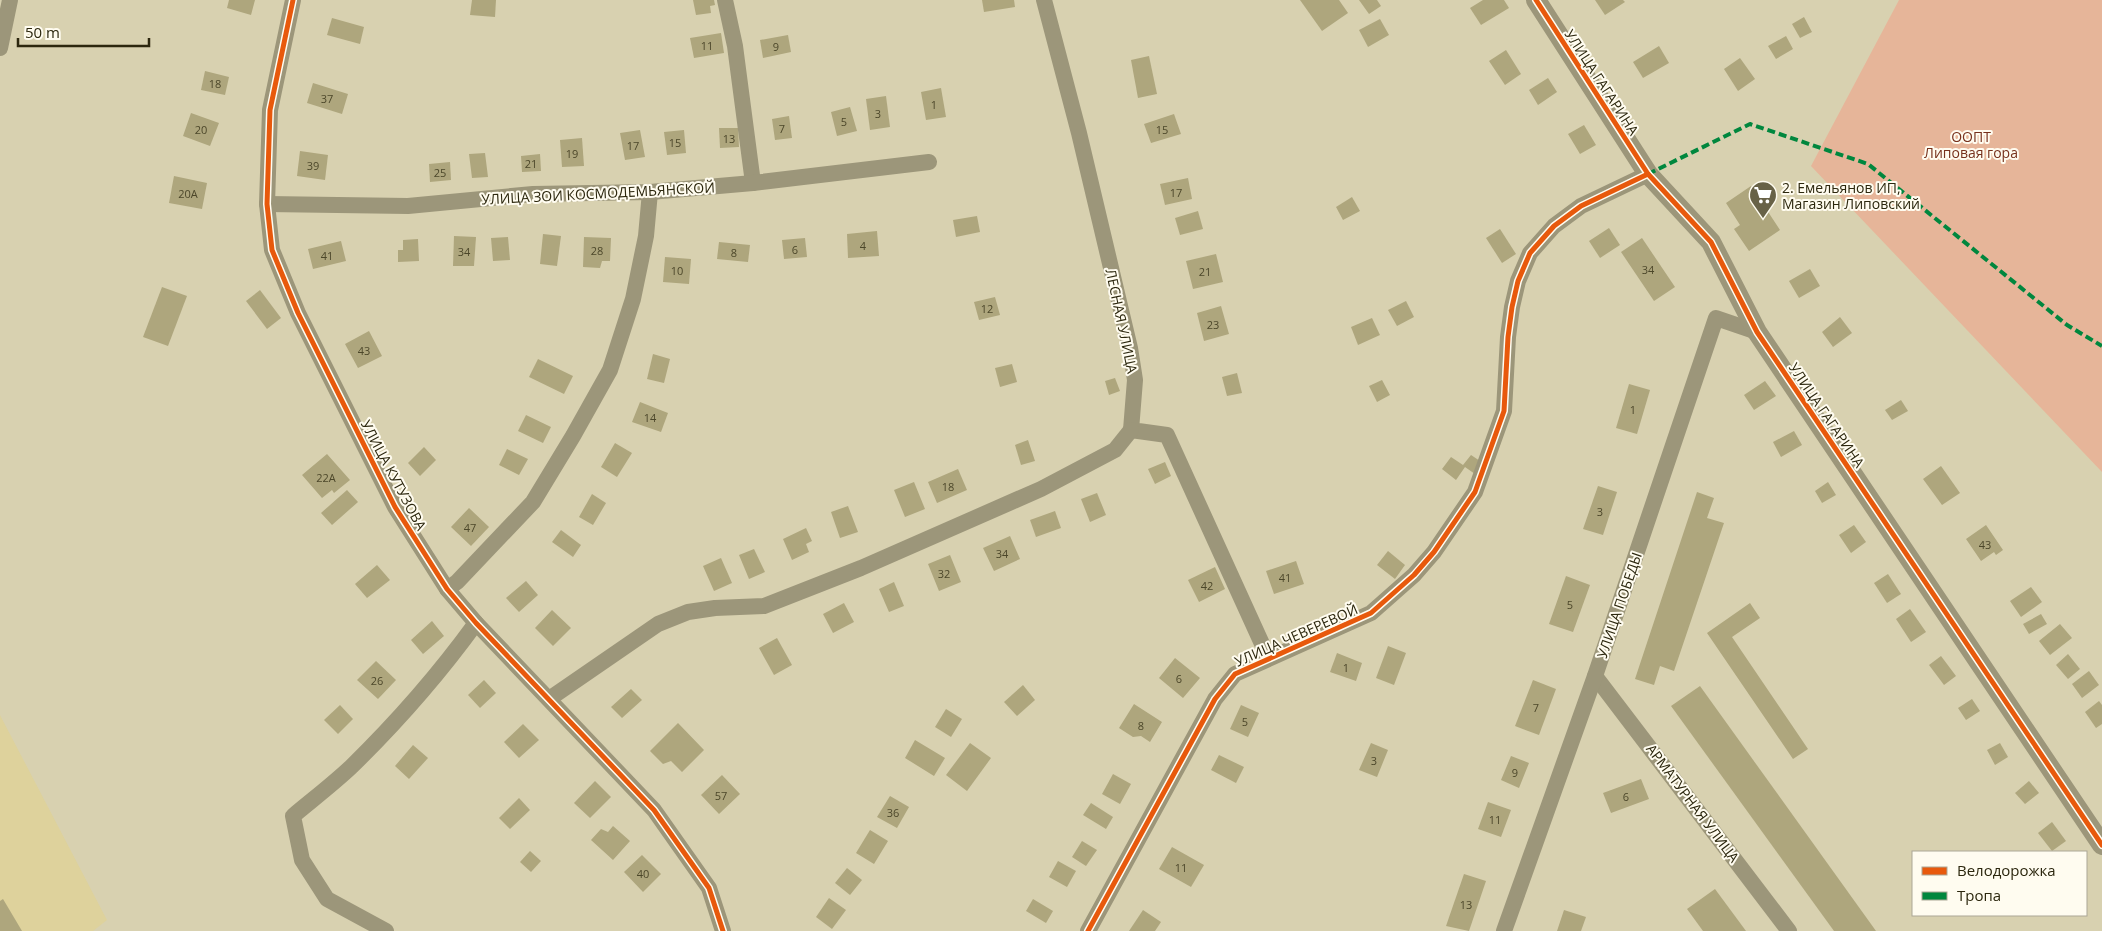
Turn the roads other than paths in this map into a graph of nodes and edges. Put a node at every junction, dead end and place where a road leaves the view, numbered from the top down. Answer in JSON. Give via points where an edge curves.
{"nodes":[{"id":1,"x":10,"y":0,"type":"edge"},
{"id":2,"x":293,"y":0,"type":"edge"},
{"id":3,"x":725,"y":0,"type":"edge"},
{"id":4,"x":1044,"y":0,"type":"edge"},
{"id":5,"x":1536,"y":0,"type":"edge"},
{"id":6,"x":0,"y":48,"type":"edge"},
{"id":7,"x":929,"y":162,"type":"dead end"},
{"id":8,"x":1648,"y":174,"type":"junction"},
{"id":9,"x":753,"y":183,"type":"junction"},
{"id":10,"x":650,"y":192,"type":"junction"},
{"id":11,"x":267,"y":204,"type":"junction"},
{"id":12,"x":1758,"y":332,"type":"junction"},
{"id":13,"x":1131,"y":430,"type":"junction"},
{"id":14,"x":447,"y":589,"type":"junction"},
{"id":15,"x":476,"y":623,"type":"junction"},
{"id":16,"x":1268,"y":657,"type":"junction"},
{"id":17,"x":1595,"y":676,"type":"junction"},
{"id":18,"x":549,"y":699,"type":"junction"},
{"id":19,"x":2102,"y":844,"type":"edge"},
{"id":20,"x":386,"y":931,"type":"edge"},
{"id":21,"x":723,"y":931,"type":"edge"},
{"id":22,"x":1088,"y":931,"type":"edge"},
{"id":23,"x":1504,"y":931,"type":"edge"},
{"id":24,"x":1789,"y":931,"type":"edge"}],
"edges":[{"from":1,"to":6,"type":"street"},
{"from":2,"to":11,"type":"street","name":"УЛИЦА КУТУЗОВА","via":[[270,110]]},
{"from":3,"to":9,"type":"street","via":[[735,46]]},
{"from":4,"to":13,"type":"street","name":"ЛЕСНАЯ УЛИЦА","via":[[1130,348],[1135,380]]},
{"from":5,"to":8,"type":"street","name":"УЛИЦА ГАГАРИНА"},
{"from":7,"to":9,"type":"street","name":"УЛИЦА ЗОИ КОСМОДЕМЬЯНСКОЙ"},
{"from":8,"to":12,"type":"street","name":"УЛИЦА ГАГАРИНА","via":[[1711,242]]},
{"from":8,"to":16,"type":"street","name":"УЛИЦА ЧЕВЕРЕВОЙ","via":[[1581,206],[1554,226],[1530,252],[1512,307],[1504,410],[1475,492],[1439,544],[1414,575],[1371,613]]},
{"from":9,"to":10,"type":"street","name":"УЛИЦА ЗОИ КОСМОДЕМЬЯНСКОЙ"},
{"from":10,"to":11,"type":"street","name":"УЛИЦА ЗОИ КОСМОДЕМЬЯНСКОЙ","via":[[533,194],[408,206]]},
{"from":10,"to":14,"type":"street","via":[[646,236],[632,299],[610,370],[532,502]]},
{"from":11,"to":14,"type":"street","name":"УЛИЦА КУТУЗОВА","via":[[272,250],[298,313],[395,507]]},
{"from":12,"to":17,"type":"street","name":"УЛИЦА ПОБЕДЫ","via":[[1716,318]]},
{"from":12,"to":19,"type":"street","name":"УЛИЦА ГАГАРИНА"},
{"from":13,"to":16,"type":"street","via":[[1167,435]]},
{"from":13,"to":18,"type":"street","via":[[1115,450],[1041,489],[862,568],[764,606],[688,612],[658,624]]},
{"from":14,"to":15,"type":"street","name":"УЛИЦА КУТУЗОВА"},
{"from":15,"to":18,"type":"street","name":"УЛИЦА КУТУЗОВА"},
{"from":15,"to":20,"type":"street","via":[[442,667],[351,767],[293,816],[302,860],[327,899]]},
{"from":16,"to":22,"type":"street","name":"УЛИЦА ЧЕВЕРЕВОЙ","via":[[1234,674],[1215,699]]},
{"from":17,"to":23,"type":"street","name":"УЛИЦА ПОБЕДЫ"},
{"from":17,"to":24,"type":"street","name":"АРМАТУРНАЯ УЛИЦА"},
{"from":18,"to":21,"type":"street","name":"УЛИЦА КУТУЗОВА","via":[[654,810],[709,888]]}]}
